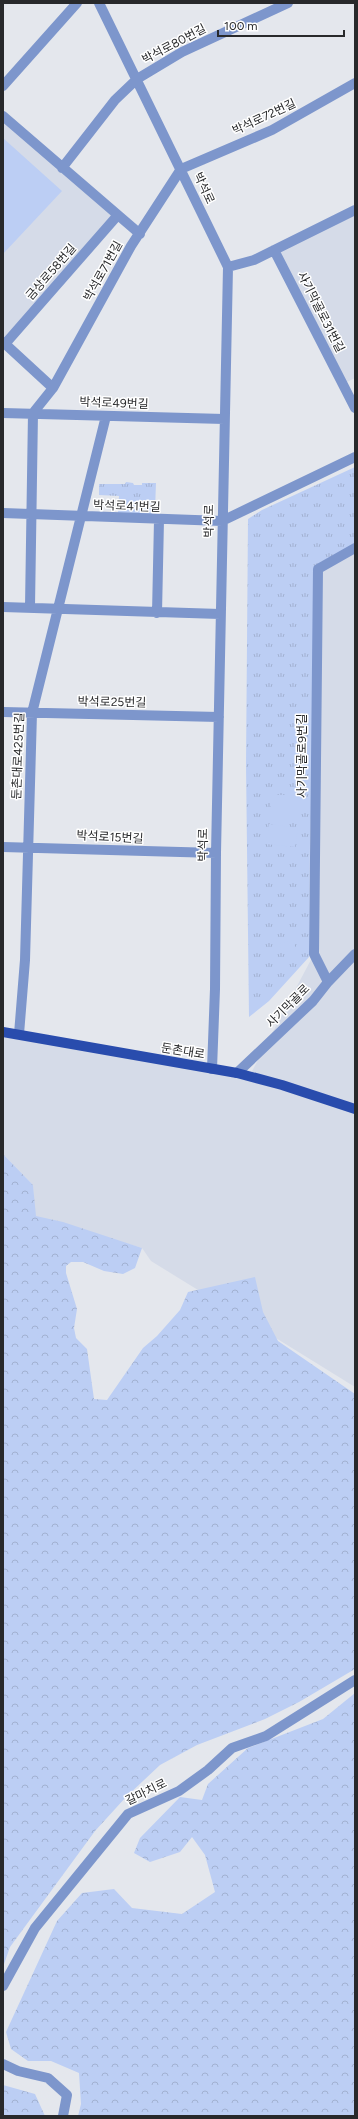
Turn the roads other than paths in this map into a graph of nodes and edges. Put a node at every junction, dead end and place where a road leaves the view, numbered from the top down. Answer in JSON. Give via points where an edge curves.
{"nodes":[{"id":1,"x":77,"y":3,"type":"edge"},
{"id":2,"x":99,"y":3,"type":"edge"},
{"id":3,"x":288,"y":3,"type":"edge"},
{"id":4,"x":138,"y":79,"type":"junction"},
{"id":5,"x":355,"y":83,"type":"edge"},
{"id":6,"x":3,"y":86,"type":"edge"},
{"id":7,"x":3,"y":116,"type":"edge"},
{"id":8,"x":62,"y":168,"type":"junction"},
{"id":9,"x":180,"y":169,"type":"junction"},
{"id":10,"x":355,"y":210,"type":"edge"},
{"id":11,"x":117,"y":216,"type":"junction"},
{"id":12,"x":140,"y":234,"type":"junction"},
{"id":13,"x":274,"y":250,"type":"junction"},
{"id":14,"x":228,"y":267,"type":"junction"},
{"id":15,"x":4,"y":343,"type":"edge"},
{"id":16,"x":53,"y":388,"type":"junction"},
{"id":17,"x":355,"y":408,"type":"edge"},
{"id":18,"x":3,"y":413,"type":"edge"},
{"id":19,"x":33,"y":413,"type":"junction"},
{"id":20,"x":106,"y":416,"type":"junction"},
{"id":21,"x":224,"y":419,"type":"junction"},
{"id":22,"x":355,"y":458,"type":"edge"},
{"id":23,"x":3,"y":514,"type":"edge"},
{"id":24,"x":32,"y":514,"type":"junction"},
{"id":25,"x":80,"y":517,"type":"junction"},
{"id":26,"x":159,"y":520,"type":"junction"},
{"id":27,"x":222,"y":521,"type":"junction"},
{"id":28,"x":355,"y":548,"type":"edge"},
{"id":29,"x":3,"y":606,"type":"edge"},
{"id":30,"x":30,"y":607,"type":"junction"},
{"id":31,"x":58,"y":608,"type":"junction"},
{"id":32,"x":157,"y":613,"type":"junction"},
{"id":33,"x":220,"y":614,"type":"junction"},
{"id":34,"x":3,"y":712,"type":"edge"},
{"id":35,"x":32,"y":712,"type":"junction"},
{"id":36,"x":219,"y":717,"type":"junction"},
{"id":37,"x":3,"y":847,"type":"edge"},
{"id":38,"x":28,"y":848,"type":"junction"},
{"id":39,"x":216,"y":853,"type":"junction"},
{"id":40,"x":355,"y":954,"type":"edge"},
{"id":41,"x":328,"y":982,"type":"junction"},
{"id":42,"x":3,"y":1032,"type":"edge"},
{"id":43,"x":18,"y":1034,"type":"junction"},
{"id":44,"x":212,"y":1069,"type":"junction"},
{"id":45,"x":237,"y":1073,"type":"junction"},
{"id":46,"x":355,"y":1109,"type":"edge"},
{"id":47,"x":355,"y":1680,"type":"edge"},
{"id":48,"x":3,"y":1986,"type":"edge"},
{"id":49,"x":3,"y":2064,"type":"edge"},
{"id":50,"x":63,"y":2116,"type":"edge"}],
"edges":[{"from":1,"to":6,"type":"street"},
{"from":2,"to":4,"type":"street","name":"박석로"},
{"from":3,"to":4,"type":"street","name":"박석로80번길","via":[[182,52]]},
{"from":4,"to":8,"type":"street","name":"박석로80번길","via":[[115,100]]},
{"from":4,"to":9,"type":"street","name":"박석로"},
{"from":5,"to":9,"type":"street","name":"박석로72번길","via":[[272,130]]},
{"from":7,"to":8,"type":"street"},
{"from":8,"to":11,"type":"street"},
{"from":9,"to":12,"type":"street","name":"박석로71번길"},
{"from":9,"to":14,"type":"street","name":"박석로"},
{"from":10,"to":13,"type":"street","via":[[316,227]]},
{"from":11,"to":12,"type":"street"},
{"from":11,"to":15,"type":"street","name":"금상로58번길"},
{"from":12,"to":16,"type":"street","name":"박석로71번길"},
{"from":13,"to":14,"type":"street","via":[[254,260]]},
{"from":13,"to":17,"type":"street","name":"사기막골로31번길"},
{"from":14,"to":21,"type":"street","name":"박석로"},
{"from":15,"to":16,"type":"street"},
{"from":16,"to":19,"type":"street","name":"박석로71번길"},
{"from":18,"to":19,"type":"street","name":"박석로49번길"},
{"from":19,"to":20,"type":"street","name":"박석로49번길"},
{"from":19,"to":24,"type":"street"},
{"from":20,"to":21,"type":"street","name":"박석로49번길"},
{"from":20,"to":25,"type":"street","name":"둔촌대로425번길"},
{"from":21,"to":27,"type":"street","name":"박석로"},
{"from":22,"to":27,"type":"street"},
{"from":23,"to":24,"type":"street","name":"박석로41번길"},
{"from":24,"to":25,"type":"street","name":"박석로41번길"},
{"from":24,"to":30,"type":"street"},
{"from":25,"to":26,"type":"street","name":"박석로41번길"},
{"from":25,"to":31,"type":"street","name":"둔촌대로425번길"},
{"from":26,"to":27,"type":"street","name":"박석로41번길"},
{"from":26,"to":32,"type":"street"},
{"from":27,"to":33,"type":"street","name":"박석로"},
{"from":28,"to":41,"type":"street","name":"사기막골로9번길","via":[[318,569],[314,954]]},
{"from":29,"to":30,"type":"street"},
{"from":30,"to":31,"type":"street"},
{"from":31,"to":32,"type":"street"},
{"from":31,"to":35,"type":"street","name":"둔촌대로425번길"},
{"from":32,"to":33,"type":"street"},
{"from":33,"to":36,"type":"street","name":"박석로"},
{"from":34,"to":35,"type":"street","name":"박석로25번길"},
{"from":35,"to":36,"type":"street","name":"박석로25번길"},
{"from":35,"to":38,"type":"street","name":"둔촌대로425번길"},
{"from":36,"to":39,"type":"street","name":"박석로"},
{"from":37,"to":38,"type":"street","name":"박석로15번길"},
{"from":38,"to":39,"type":"street","name":"박석로15번길"},
{"from":38,"to":43,"type":"street","name":"둔촌대로425번길","via":[[24,960]]},
{"from":39,"to":44,"type":"street","name":"박석로"},
{"from":40,"to":41,"type":"street","name":"사기막골로"},
{"from":41,"to":45,"type":"street","name":"사기막골로","via":[[313,1001]]},
{"from":42,"to":43,"type":"main road","name":"둔촌대로"},
{"from":43,"to":44,"type":"main road","name":"둔촌대로"},
{"from":44,"to":45,"type":"main road","name":"둔촌대로"},
{"from":45,"to":46,"type":"main road","name":"둔촌대로"},
{"from":47,"to":48,"type":"street","name":"갈마치로","via":[[266,1736],[232,1748],[179,1791],[128,1814],[34,1928]]},
{"from":49,"to":50,"type":"street","via":[[18,2071],[48,2078],[55,2084],[67,2095]]}]}
